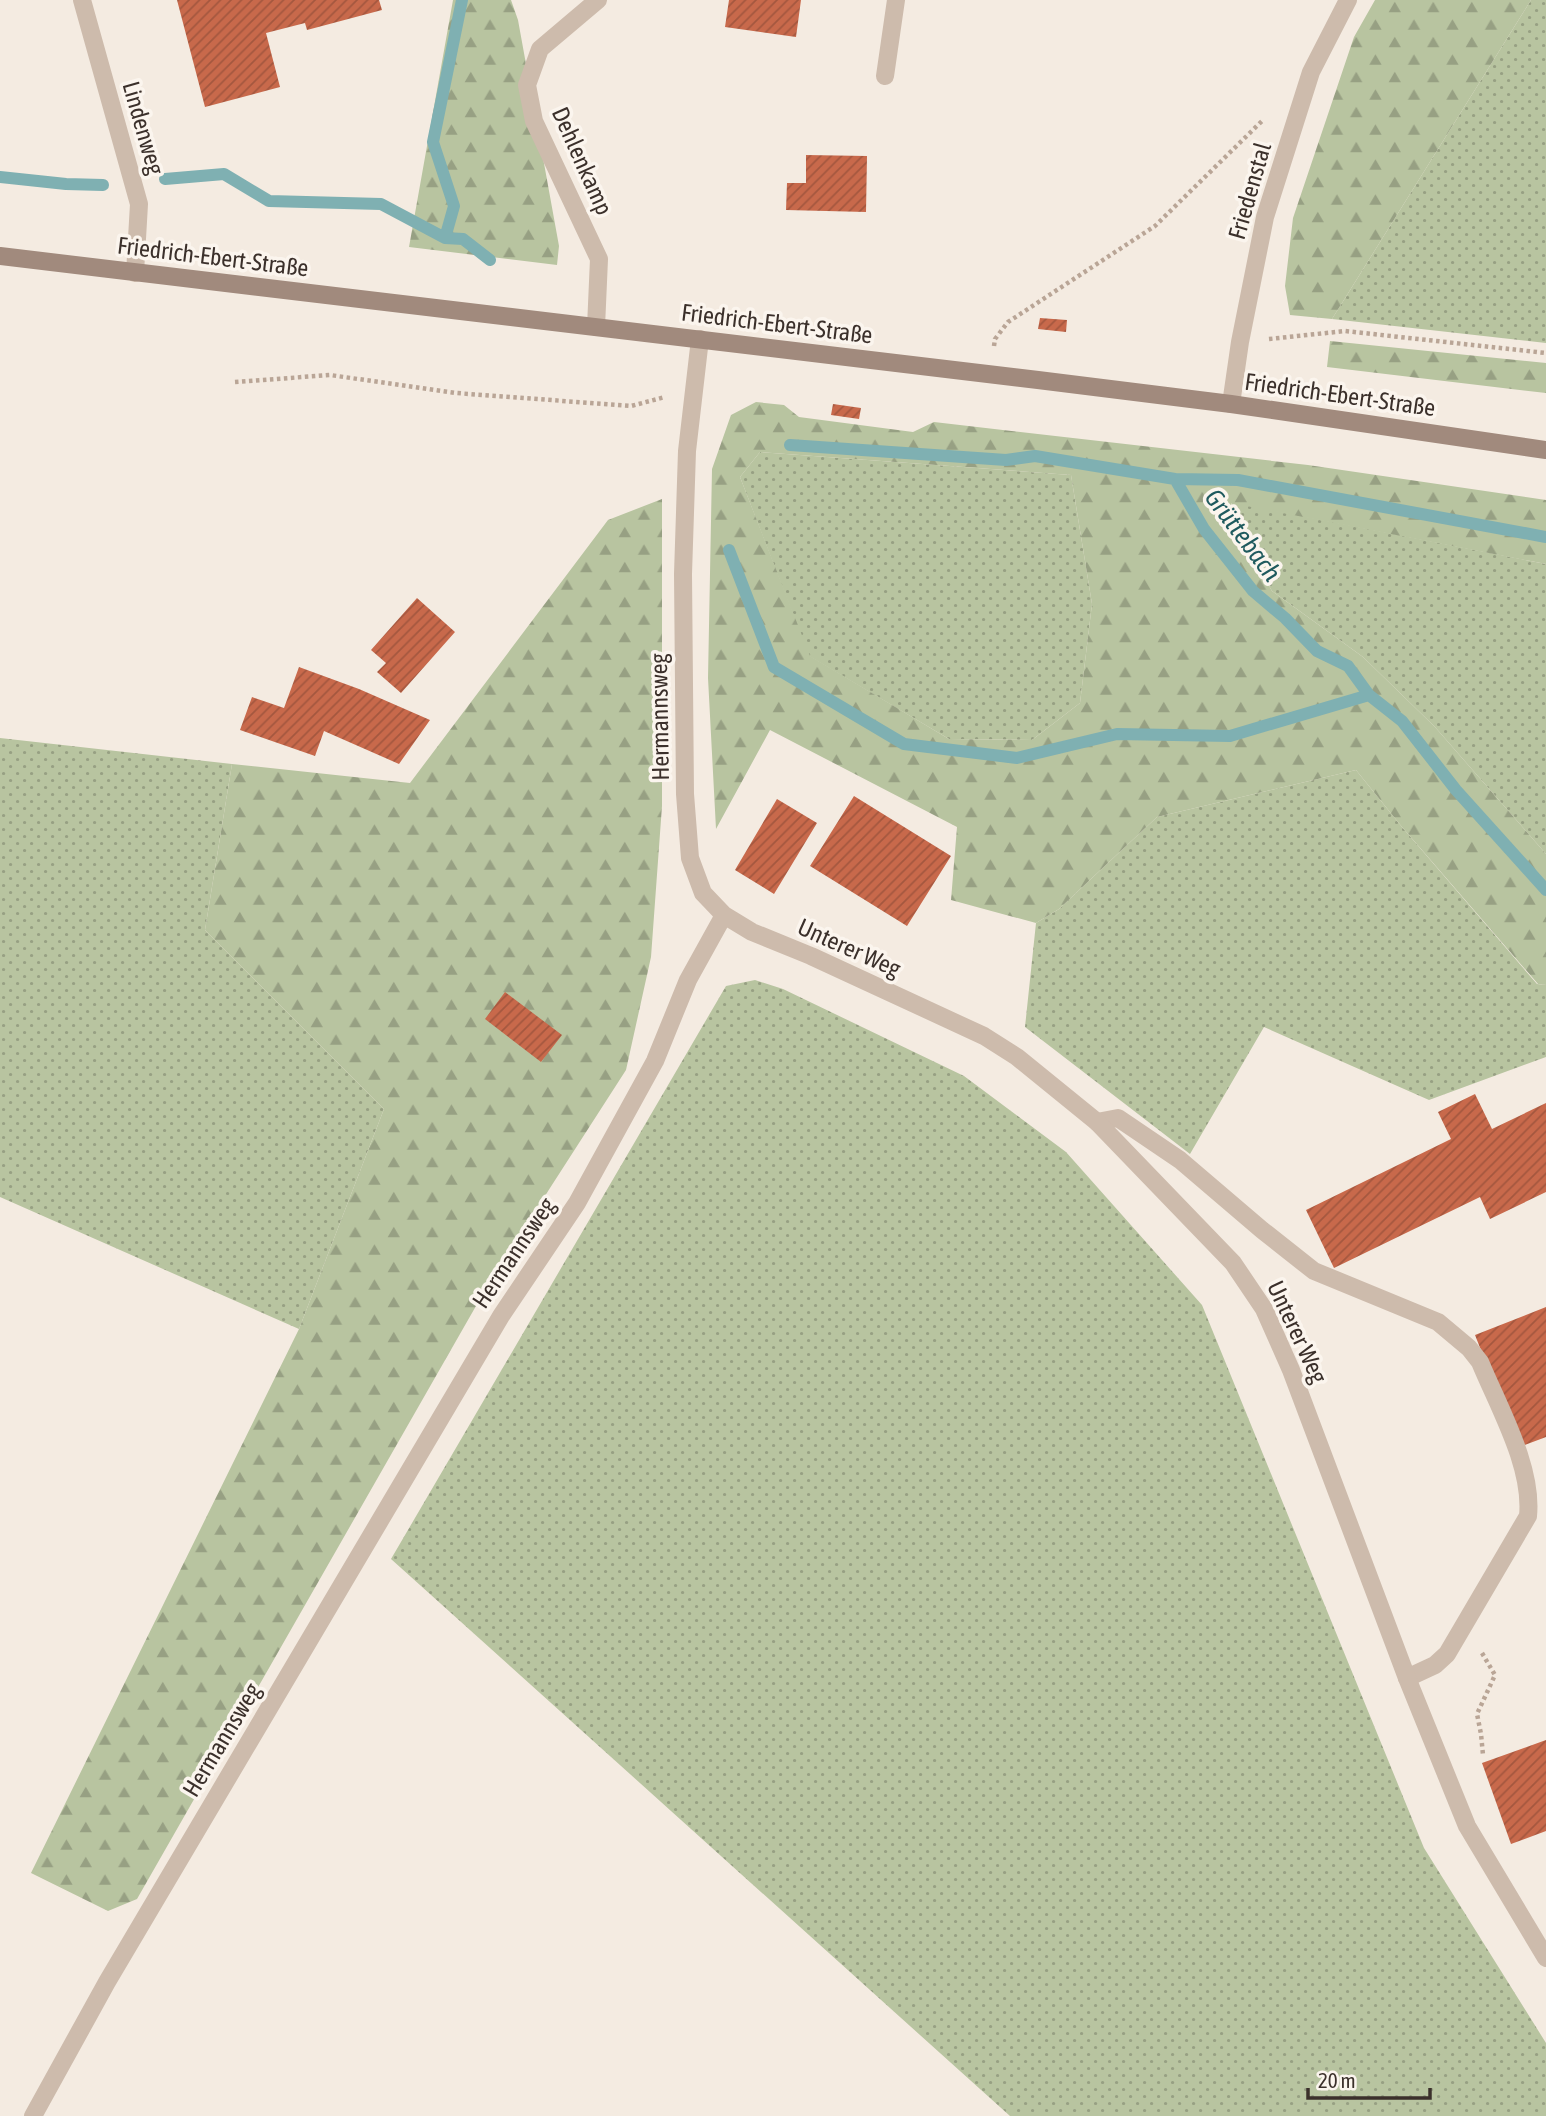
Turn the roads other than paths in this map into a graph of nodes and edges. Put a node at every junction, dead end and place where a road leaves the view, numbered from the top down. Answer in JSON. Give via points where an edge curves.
{"nodes":[{"id":1,"x":82,"y":0,"type":"edge"},
{"id":2,"x":598,"y":0,"type":"edge"},
{"id":3,"x":896,"y":0,"type":"edge"},
{"id":4,"x":1348,"y":0,"type":"edge"},
{"id":5,"x":886,"y":76,"type":"dead end"},
{"id":6,"x":0,"y":256,"type":"edge"},
{"id":7,"x":135,"y":272,"type":"junction"},
{"id":8,"x":596,"y":327,"type":"junction"},
{"id":9,"x":700,"y":340,"type":"junction"},
{"id":10,"x":1231,"y":404,"type":"junction"},
{"id":11,"x":1546,"y":450,"type":"edge"},
{"id":12,"x":724,"y":915,"type":"junction"},
{"id":13,"x":1097,"y":1122,"type":"junction"},
{"id":14,"x":1407,"y":1678,"type":"junction"},
{"id":15,"x":1546,"y":1958,"type":"edge"},
{"id":16,"x":33,"y":2116,"type":"edge"}],
"edges":[{"from":1,"to":7,"type":"street","name":"Lindenweg","via":[[139,204]]},
{"from":2,"to":8,"type":"street","name":"Dehlenkamp","via":[[540,49],[527,85],[534,121],[599,259]]},
{"from":3,"to":5,"type":"street"},
{"from":4,"to":10,"type":"street","name":"Friedenstal","via":[[1311,72],[1265,216]]},
{"from":6,"to":7,"type":"main road","name":"Friedrich-Ebert-Straße"},
{"from":7,"to":8,"type":"main road","name":"Friedrich-Ebert-Straße"},
{"from":8,"to":9,"type":"main road","name":"Friedrich-Ebert-Straße"},
{"from":9,"to":10,"type":"main road","name":"Friedrich-Ebert-Straße"},
{"from":9,"to":12,"type":"street","name":"Hermannsweg","via":[[687,451],[685,794],[690,858],[703,893]]},
{"from":10,"to":11,"type":"main road","name":"Friedrich-Ebert-Straße"},
{"from":12,"to":13,"type":"street","name":"Unterer Weg","via":[[752,932],[984,1036]]},
{"from":12,"to":16,"type":"street","name":"Hermannsweg","via":[[688,980],[655,1062],[577,1203],[501,1316],[107,1982]]},
{"from":13,"to":14,"type":"street","name":"Unterer Weg","via":[[1234,1263],[1264,1309]]},
{"from":13,"to":14,"type":"street","via":[[1118,1118],[1180,1160],[1314,1270],[1438,1322],[1480,1362],[1527,1475],[1528,1516],[1447,1654]]},
{"from":14,"to":15,"type":"street","name":"Unterer Weg","via":[[1467,1826]]}]}
